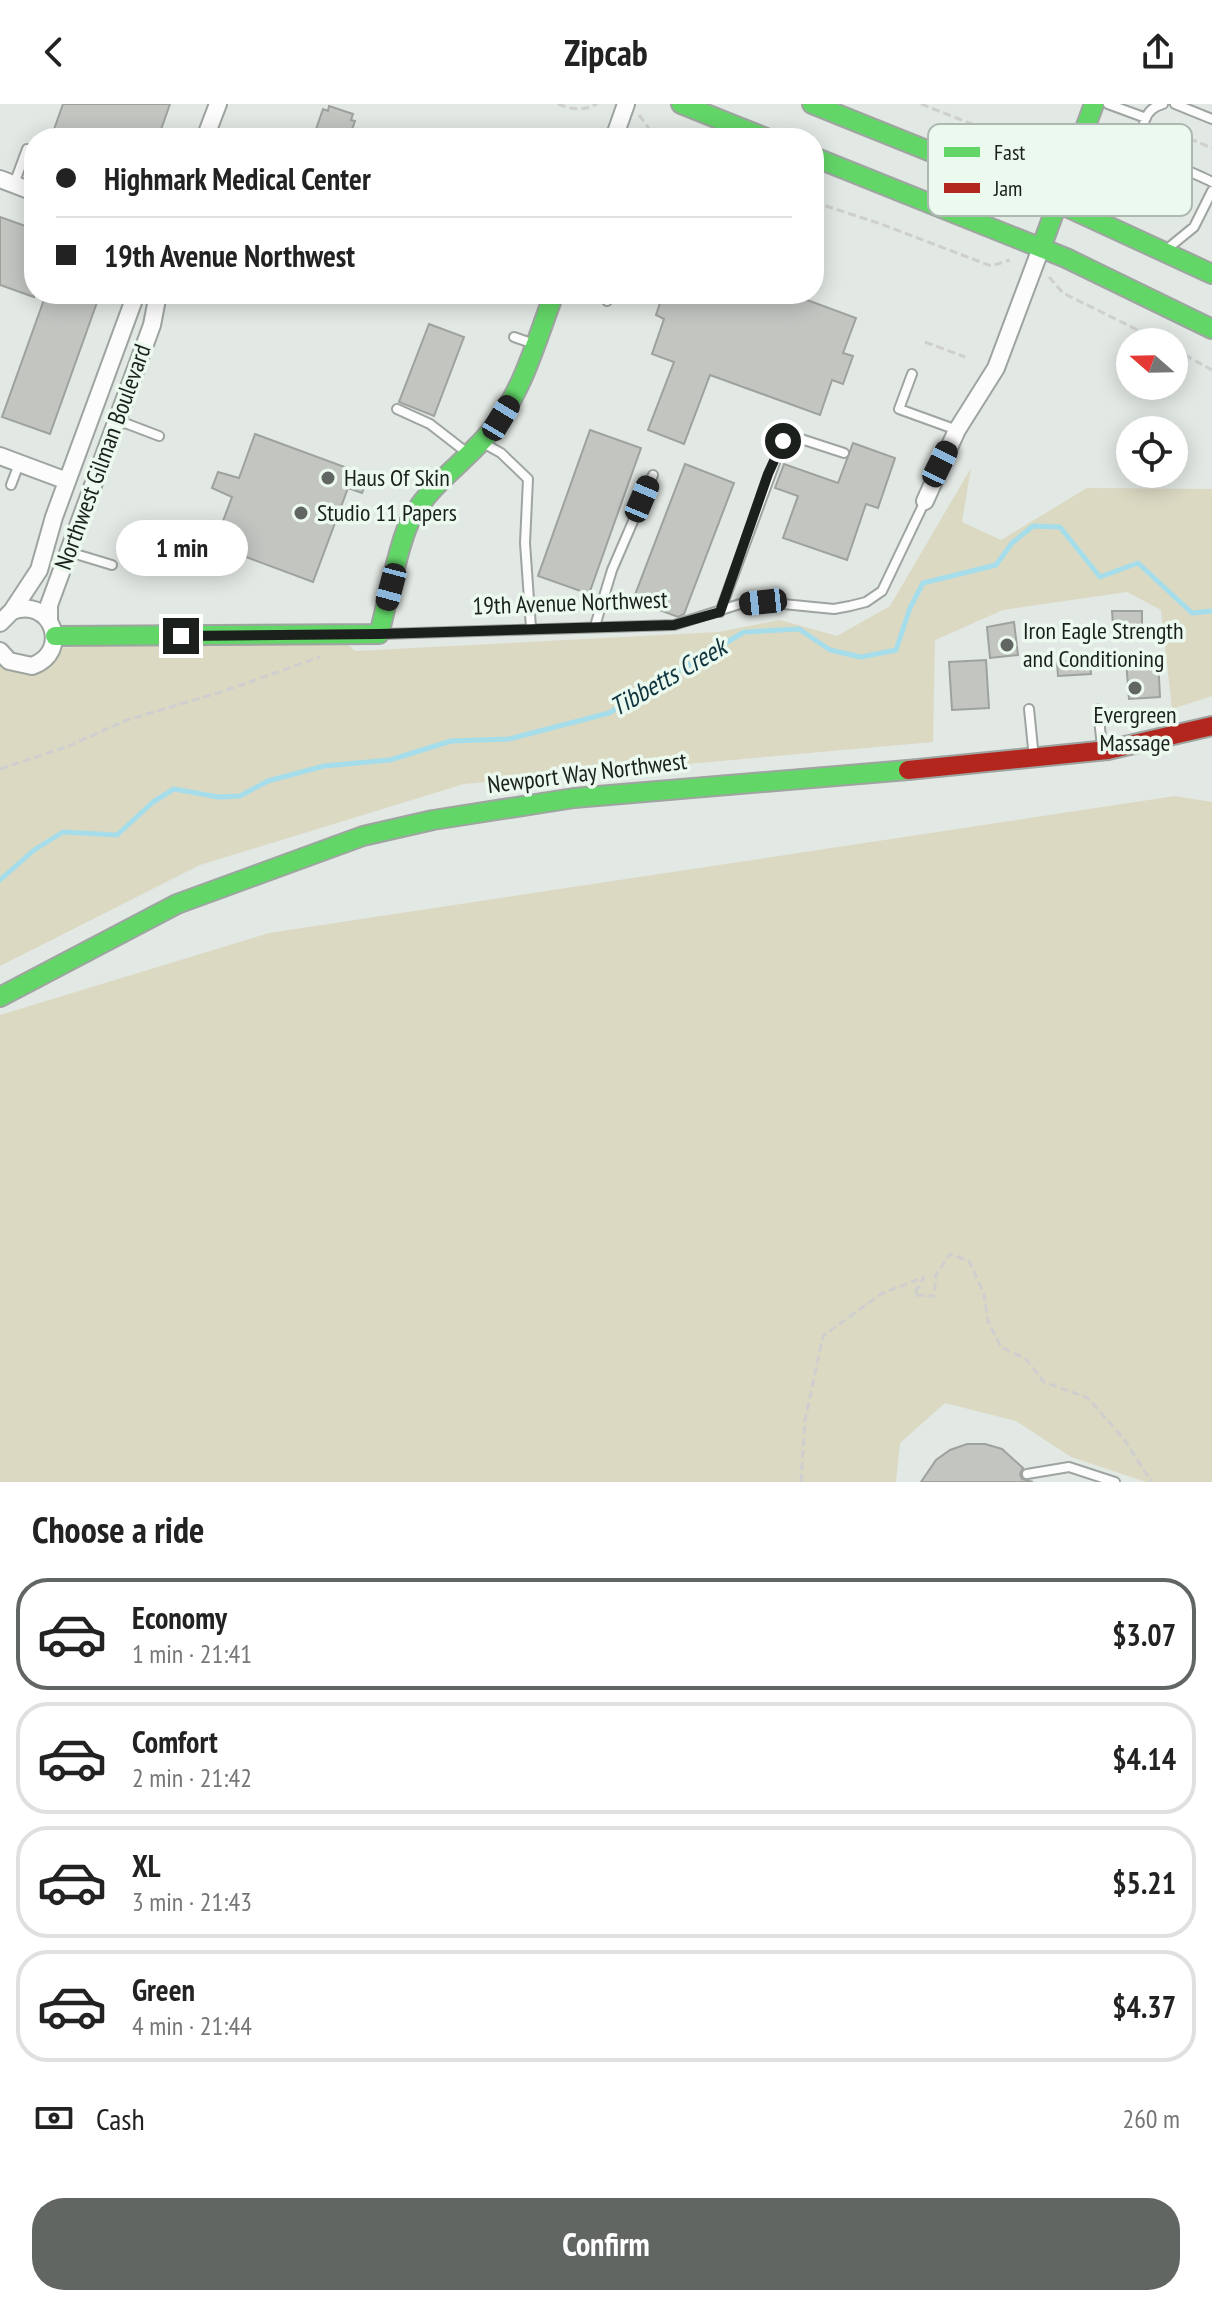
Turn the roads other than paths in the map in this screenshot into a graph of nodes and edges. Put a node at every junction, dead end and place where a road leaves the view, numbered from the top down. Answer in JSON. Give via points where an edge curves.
{"nodes":[{"id":1,"x":218,"y":104,"type":"edge"},
{"id":2,"x":626,"y":104,"type":"edge"},
{"id":3,"x":681,"y":104,"type":"edge"},
{"id":4,"x":812,"y":104,"type":"edge"},
{"id":5,"x":1094,"y":104,"type":"edge"},
{"id":6,"x":1108,"y":104,"type":"edge"},
{"id":7,"x":1163,"y":104,"type":"edge"},
{"id":8,"x":1175,"y":104,"type":"edge"},
{"id":9,"x":1146,"y":118,"type":"junction"},
{"id":10,"x":1212,"y":119,"type":"edge"},
{"id":11,"x":1087,"y":124,"type":"edge"},
{"id":12,"x":1145,"y":124,"type":"edge"},
{"id":13,"x":209,"y":128,"type":"edge"},
{"id":14,"x":618,"y":128,"type":"edge"},
{"id":15,"x":741,"y":128,"type":"edge"},
{"id":16,"x":928,"y":151,"type":"edge"},
{"id":17,"x":24,"y":154,"type":"edge"},
{"id":18,"x":824,"y":161,"type":"edge"},
{"id":19,"x":1192,"y":171,"type":"edge"},
{"id":20,"x":7,"y":182,"type":"edge"},
{"id":21,"x":1212,"y":182,"type":"edge"},
{"id":22,"x":1212,"y":191,"type":"edge"},
{"id":23,"x":928,"y":203,"type":"edge"},
{"id":24,"x":961,"y":216,"type":"edge"},
{"id":25,"x":1053,"y":216,"type":"edge"},
{"id":26,"x":1086,"y":216,"type":"edge"},
{"id":27,"x":1041,"y":248,"type":"junction"},
{"id":28,"x":1163,"y":251,"type":"junction"},
{"id":29,"x":1212,"y":274,"type":"edge"},
{"id":30,"x":132,"y":304,"type":"edge"},
{"id":31,"x":156,"y":304,"type":"edge"},
{"id":32,"x":548,"y":304,"type":"edge"},
{"id":33,"x":1212,"y":329,"type":"edge"},
{"id":34,"x":514,"y":337,"type":"dead end"},
{"id":35,"x":534,"y":344,"type":"junction"},
{"id":36,"x":912,"y":374,"type":"dead end"},
{"id":37,"x":397,"y":409,"type":"dead end"},
{"id":38,"x":117,"y":420,"type":"junction"},
{"id":39,"x":957,"y":430,"type":"junction"},
{"id":40,"x":159,"y":436,"type":"dead end"},
{"id":41,"x":476,"y":448,"type":"junction"},
{"id":42,"x":844,"y":453,"type":"dead end"},
{"id":43,"x":0,"y":456,"type":"edge"},
{"id":44,"x":19,"y":463,"type":"junction"},
{"id":45,"x":653,"y":475,"type":"dead end"},
{"id":46,"x":67,"y":481,"type":"junction"},
{"id":47,"x":11,"y":485,"type":"dead end"},
{"id":48,"x":925,"y":501,"type":"joint"},
{"id":49,"x":68,"y":552,"type":"junction"},
{"id":50,"x":112,"y":565,"type":"dead end"},
{"id":51,"x":720,"y":612,"type":"junction"},
{"id":52,"x":6,"y":617,"type":"edge"},
{"id":53,"x":595,"y":626,"type":"junction"},
{"id":54,"x":52,"y":628,"type":"junction"},
{"id":55,"x":531,"y":628,"type":"junction"},
{"id":56,"x":379,"y":634,"type":"junction"},
{"id":57,"x":0,"y":651,"type":"edge"},
{"id":58,"x":1029,"y":709,"type":"dead end"},
{"id":59,"x":1098,"y":709,"type":"dead end"},
{"id":60,"x":1212,"y":726,"type":"edge"},
{"id":61,"x":1103,"y":752,"type":"junction"},
{"id":62,"x":1034,"y":759,"type":"junction"},
{"id":63,"x":0,"y":997,"type":"edge"},
{"id":64,"x":1027,"y":1474,"type":"dead end"},
{"id":65,"x":1115,"y":1482,"type":"edge"}],
"edges":[{"from":1,"to":13,"type":"street"},
{"from":2,"to":14,"type":"street"},
{"from":3,"to":15,"type":"street"},
{"from":4,"to":16,"type":"street"},
{"from":5,"to":11,"type":"street"},
{"from":6,"to":9,"type":"lane"},
{"from":7,"to":9,"type":"lane"},
{"from":8,"to":10,"type":"lane"},
{"from":9,"to":12,"type":"lane"},
{"from":17,"to":20,"type":"lane"},
{"from":18,"to":23,"type":"street"},
{"from":19,"to":21,"type":"lane"},
{"from":22,"to":28,"type":"lane","via":[[1189,234]]},
{"from":24,"to":27,"type":"street"},
{"from":25,"to":27,"type":"street"},
{"from":26,"to":28,"type":"street"},
{"from":27,"to":33,"type":"street"},
{"from":27,"to":39,"type":"street","via":[[996,368]]},
{"from":28,"to":29,"type":"street"},
{"from":30,"to":46,"type":"street","name":"Northwest Gilman Boulevard"},
{"from":31,"to":38,"type":"street","name":"Northwest Gilman Boulevard"},
{"from":32,"to":35,"type":"street"},
{"from":34,"to":35,"type":"lane"},
{"from":35,"to":41,"type":"street"},
{"from":36,"to":39,"type":"lane","via":[[899,409]]},
{"from":37,"to":41,"type":"lane"},
{"from":38,"to":40,"type":"lane"},
{"from":38,"to":49,"type":"street","name":"Northwest Gilman Boulevard"},
{"from":39,"to":48,"type":"street"},
{"from":41,"to":55,"type":"lane","via":[[501,453],[528,479],[525,543]]},
{"from":41,"to":56,"type":"street","via":[[410,520]]},
{"from":42,"to":51,"type":"lane","via":[[798,438],[783,441]]},
{"from":43,"to":44,"type":"street"},
{"from":44,"to":46,"type":"street"},
{"from":44,"to":47,"type":"lane"},
{"from":45,"to":53,"type":"lane","via":[[612,570]]},
{"from":46,"to":52,"type":"street","name":"Northwest Gilman Boulevard","via":[[39,570]]},
{"from":48,"to":51,"type":"lane","name":"19th Avenue Northwest","via":[[888,582],[866,602],[834,609],[763,602]]},
{"from":49,"to":50,"type":"lane"},
{"from":49,"to":54,"type":"street","name":"Northwest Gilman Boulevard","via":[[49,605]]},
{"from":51,"to":53,"type":"lane","name":"19th Avenue Northwest","via":[[674,625]]},
{"from":52,"to":54,"type":"street","via":[[28,608]]},
{"from":53,"to":55,"type":"lane","name":"19th Avenue Northwest"},
{"from":54,"to":56,"type":"street","name":"19th Avenue Northwest"},
{"from":54,"to":57,"type":"street","via":[[50,653],[32,666],[19,666]]},
{"from":55,"to":56,"type":"lane","name":"19th Avenue Northwest"},
{"from":58,"to":62,"type":"lane"},
{"from":59,"to":61,"type":"lane"},
{"from":60,"to":61,"type":"street","name":"Newport Way Northwest"},
{"from":61,"to":62,"type":"street","name":"Newport Way Northwest"},
{"from":62,"to":63,"type":"street","name":"Newport Way Northwest","via":[[648,788],[488,808],[393,828],[177,904]]},
{"from":64,"to":65,"type":"lane","via":[[1069,1467]]}]}
